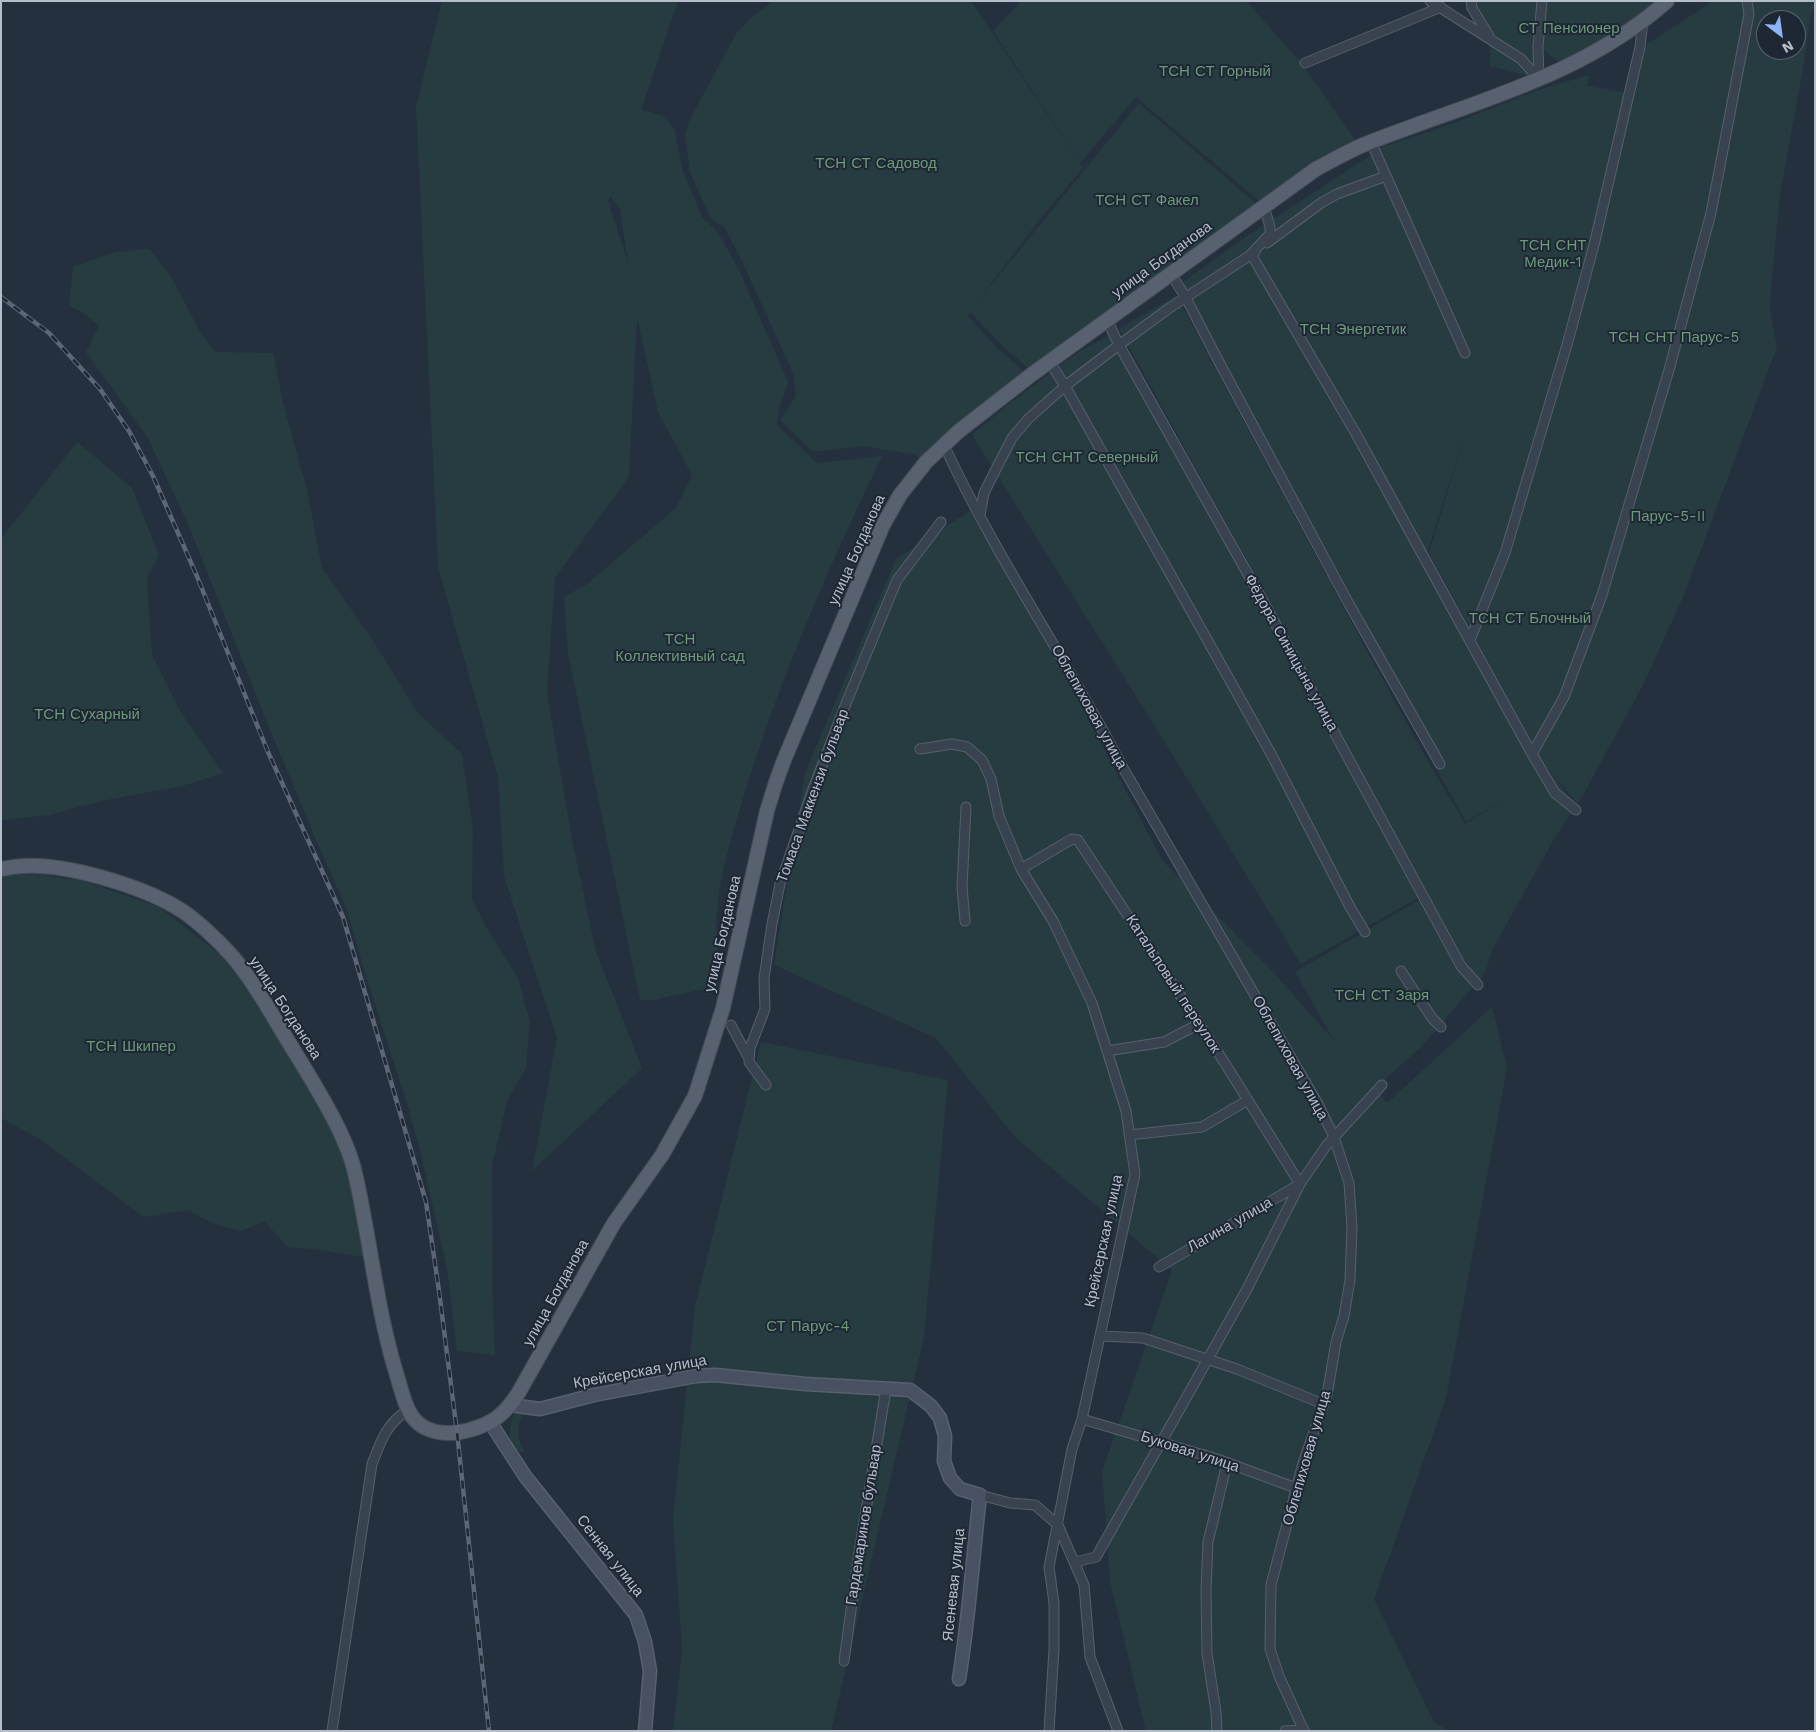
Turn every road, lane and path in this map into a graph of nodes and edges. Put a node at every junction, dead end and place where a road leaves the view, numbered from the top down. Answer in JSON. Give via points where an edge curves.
{"nodes":[{"id":1,"x":1430,"y":1,"type":"edge"},
{"id":2,"x":1471,"y":1,"type":"edge"},
{"id":3,"x":1542,"y":1,"type":"edge"},
{"id":4,"x":1667,"y":1,"type":"edge"},
{"id":5,"x":1747,"y":1,"type":"edge"},
{"id":6,"x":1440,"y":7,"type":"junction"},
{"id":7,"x":1643,"y":20,"type":"junction"},
{"id":8,"x":1490,"y":38,"type":"junction"},
{"id":9,"x":1305,"y":63,"type":"dead end"},
{"id":10,"x":1539,"y":80,"type":"junction"},
{"id":11,"x":1371,"y":142,"type":"junction"},
{"id":12,"x":1386,"y":176,"type":"junction"},
{"id":13,"x":1264,"y":206,"type":"junction"},
{"id":14,"x":1251,"y":254,"type":"junction"},
{"id":15,"x":1171,"y":274,"type":"junction"},
{"id":16,"x":1186,"y":298,"type":"junction"},
{"id":17,"x":1107,"y":320,"type":"junction"},
{"id":18,"x":1119,"y":346,"type":"junction"},
{"id":19,"x":1465,"y":353,"type":"dead end"},
{"id":20,"x":1049,"y":361,"type":"junction"},
{"id":21,"x":1066,"y":386,"type":"junction"},
{"id":22,"x":944,"y":445,"type":"junction"},
{"id":23,"x":980,"y":515,"type":"junction"},
{"id":24,"x":941,"y":522,"type":"dead end"},
{"id":25,"x":1470,"y":640,"type":"junction"},
{"id":26,"x":920,"y":749,"type":"dead end"},
{"id":27,"x":1532,"y":754,"type":"junction"},
{"id":28,"x":1440,"y":764,"type":"dead end"},
{"id":29,"x":966,"y":807,"type":"dead end"},
{"id":30,"x":1576,"y":810,"type":"dead end"},
{"id":31,"x":1,"y":869,"type":"edge"},
{"id":32,"x":1021,"y":869,"type":"junction"},
{"id":33,"x":965,"y":921,"type":"dead end"},
{"id":34,"x":1365,"y":932,"type":"dead end"},
{"id":35,"x":1401,"y":971,"type":"dead end"},
{"id":36,"x":1478,"y":985,"type":"dead end"},
{"id":37,"x":1199,"y":1024,"type":"junction"},
{"id":38,"x":731,"y":1025,"type":"dead end"},
{"id":39,"x":1441,"y":1027,"type":"dead end"},
{"id":40,"x":1107,"y":1051,"type":"junction"},
{"id":41,"x":750,"y":1062,"type":"junction"},
{"id":42,"x":766,"y":1085,"type":"dead end"},
{"id":43,"x":1382,"y":1085,"type":"dead end"},
{"id":44,"x":1248,"y":1100,"type":"junction"},
{"id":45,"x":1129,"y":1135,"type":"junction"},
{"id":46,"x":1334,"y":1137,"type":"junction"},
{"id":47,"x":1300,"y":1184,"type":"junction"},
{"id":48,"x":1159,"y":1267,"type":"dead end"},
{"id":49,"x":1101,"y":1336,"type":"junction"},
{"id":50,"x":1208,"y":1359,"type":"junction"},
{"id":51,"x":886,"y":1389,"type":"junction"},
{"id":52,"x":1323,"y":1404,"type":"junction"},
{"id":53,"x":510,"y":1405,"type":"junction"},
{"id":54,"x":408,"y":1410,"type":"junction"},
{"id":55,"x":1082,"y":1419,"type":"junction"},
{"id":56,"x":490,"y":1422,"type":"junction"},
{"id":57,"x":1162,"y":1442,"type":"junction"},
{"id":58,"x":1227,"y":1463,"type":"junction"},
{"id":59,"x":1296,"y":1488,"type":"junction"},
{"id":60,"x":980,"y":1495,"type":"junction"},
{"id":61,"x":1058,"y":1524,"type":"junction"},
{"id":62,"x":1075,"y":1562,"type":"junction"},
{"id":63,"x":844,"y":1661,"type":"dead end"},
{"id":64,"x":959,"y":1679,"type":"dead end"},
{"id":65,"x":1304,"y":1730,"type":"edge"},
{"id":66,"x":332,"y":1731,"type":"edge"},
{"id":67,"x":645,"y":1731,"type":"edge"},
{"id":68,"x":1050,"y":1731,"type":"edge"},
{"id":69,"x":1118,"y":1731,"type":"edge"},
{"id":70,"x":1217,"y":1731,"type":"edge"},
{"id":71,"x":1285,"y":1731,"type":"edge"}],
"edges":[{"from":1,"to":6,"type":"street"},
{"from":2,"to":8,"type":"street"},
{"from":3,"to":10,"type":"street"},
{"from":4,"to":7,"type":"main road","name":"улица Богданова"},
{"from":5,"to":27,"type":"street","via":[[1749,14],[1711,212],[1669,370],[1602,594],[1564,697]]},
{"from":6,"to":8,"type":"street"},
{"from":6,"to":9,"type":"street"},
{"from":7,"to":10,"type":"main road","name":"улица Богданова","via":[[1604,48]]},
{"from":7,"to":25,"type":"street","via":[[1640,47],[1595,241],[1567,345],[1505,553]]},
{"from":8,"to":10,"type":"street","via":[[1521,59]]},
{"from":10,"to":11,"type":"main road","name":"улица Богданова"},
{"from":11,"to":12,"type":"street"},
{"from":11,"to":13,"type":"main road","name":"улица Богданова","via":[[1316,169]]},
{"from":12,"to":14,"type":"street","via":[[1338,194]]},
{"from":12,"to":19,"type":"street"},
{"from":13,"to":14,"type":"street","via":[[1270,234]]},
{"from":13,"to":15,"type":"main road","name":"улица Богданова"},
{"from":14,"to":16,"type":"street"},
{"from":14,"to":25,"type":"street","via":[[1355,432]]},
{"from":15,"to":16,"type":"street"},
{"from":15,"to":17,"type":"main road","name":"улица Богданова"},
{"from":16,"to":18,"type":"street"},
{"from":16,"to":28,"type":"street","via":[[1349,604]]},
{"from":17,"to":18,"type":"street","name":"Фёдора Синицына улица"},
{"from":17,"to":20,"type":"main road","name":"улица Богданова"},
{"from":18,"to":21,"type":"street"},
{"from":18,"to":36,"type":"street","name":"Фёдора Синицына улица","via":[[1263,601],[1461,966]]},
{"from":20,"to":21,"type":"street"},
{"from":20,"to":22,"type":"main road","name":"улица Богданова"},
{"from":21,"to":23,"type":"street","via":[[1028,419],[1012,438],[984,492]]},
{"from":21,"to":34,"type":"street","via":[[1270,752]]},
{"from":22,"to":23,"type":"street","name":"Облепиховая улица"},
{"from":22,"to":53,"type":"main road","name":"улица Богданова","via":[[900,495],[883,525],[784,760],[767,811],[723,1008],[695,1096],[662,1155],[614,1223]]},
{"from":23,"to":46,"type":"street","name":"Облепиховая улица"},
{"from":24,"to":41,"type":"street","name":"Томаса Маккензи бульвар","via":[[897,580],[813,789],[780,884],[764,978],[765,1009],[750,1048]]},
{"from":25,"to":27,"type":"street"},
{"from":26,"to":32,"type":"street","name":"Крейсерская улица","via":[[952,744],[968,747],[982,760],[991,779],[999,816]]},
{"from":27,"to":30,"type":"street","via":[[1554,792]]},
{"from":29,"to":33,"type":"street","via":[[962,887]]},
{"from":31,"to":54,"type":"main road","name":"улица Богданова","via":[[25,866],[63,869],[152,895],[178,908],[233,958],[312,1081],[345,1143],[355,1171],[389,1348]]},
{"from":32,"to":37,"type":"street","name":"Катальповый переулок","via":[[1072,839],[1078,840]]},
{"from":32,"to":40,"type":"street","name":"Крейсерская улица","via":[[1053,921],[1092,1003]]},
{"from":35,"to":39,"type":"street"},
{"from":37,"to":40,"type":"street","via":[[1164,1042]]},
{"from":37,"to":44,"type":"street","name":"Катальповый переулок"},
{"from":38,"to":41,"type":"street"},
{"from":40,"to":45,"type":"street","name":"Крейсерская улица","via":[[1126,1110]]},
{"from":41,"to":42,"type":"street"},
{"from":43,"to":46,"type":"street"},
{"from":44,"to":45,"type":"street","via":[[1202,1127]]},
{"from":44,"to":47,"type":"street","name":"Катальповый переулок"},
{"from":45,"to":49,"type":"street","name":"Крейсерская улица","via":[[1135,1174]]},
{"from":46,"to":47,"type":"street"},
{"from":46,"to":52,"type":"street","name":"Облепиховая улица","via":[[1349,1182],[1352,1228],[1350,1280]]},
{"from":47,"to":48,"type":"street","name":"Лагина улица"},
{"from":47,"to":50,"type":"street"},
{"from":49,"to":50,"type":"street","via":[[1143,1338]]},
{"from":49,"to":55,"type":"street","name":"Крейсерская улица"},
{"from":50,"to":52,"type":"street"},
{"from":50,"to":57,"type":"street"},
{"from":51,"to":53,"type":"street","name":"Крейсерская улица","via":[[715,1375],[594,1395],[540,1409]]},
{"from":51,"to":60,"type":"street","name":"Крейсерская улица","via":[[910,1390],[931,1406],[940,1418],[945,1436],[944,1460],[950,1478],[960,1489]]},
{"from":51,"to":63,"type":"street","name":"Гардемаринов бульвар"},
{"from":52,"to":59,"type":"street","name":"Облепиховая улица"},
{"from":53,"to":56,"type":"main road","name":"улица Богданова"},
{"from":54,"to":56,"type":"main road","name":"улица Богданова","via":[[420,1425],[434,1432],[470,1430]]},
{"from":54,"to":66,"type":"street","via":[[387,1428],[372,1464]]},
{"from":55,"to":57,"type":"street","name":"Буковая улица"},
{"from":55,"to":61,"type":"street","name":"Крейсерская улица","via":[[1072,1449]]},
{"from":56,"to":67,"type":"street","name":"Сенная улица","via":[[525,1476],[636,1615],[650,1671]]},
{"from":57,"to":58,"type":"street","name":"Буковая улица"},
{"from":57,"to":62,"type":"street","via":[[1096,1557]]},
{"from":58,"to":59,"type":"street","name":"Буковая улица"},
{"from":58,"to":70,"type":"street","via":[[1208,1542],[1206,1590],[1207,1653]]},
{"from":59,"to":65,"type":"street","name":"Облепиховая улица","via":[[1271,1585],[1270,1649]]},
{"from":60,"to":61,"type":"street","name":"Крейсерская улица","via":[[1010,1503],[1035,1504]]},
{"from":60,"to":64,"type":"street","name":"Ясеневая улица"},
{"from":61,"to":62,"type":"street"},
{"from":61,"to":68,"type":"street","name":"Крейсерская улица","via":[[1050,1567],[1054,1613]]},
{"from":62,"to":69,"type":"street","via":[[1084,1585],[1090,1657]]},
{"from":65,"to":71,"type":"street"}]}
